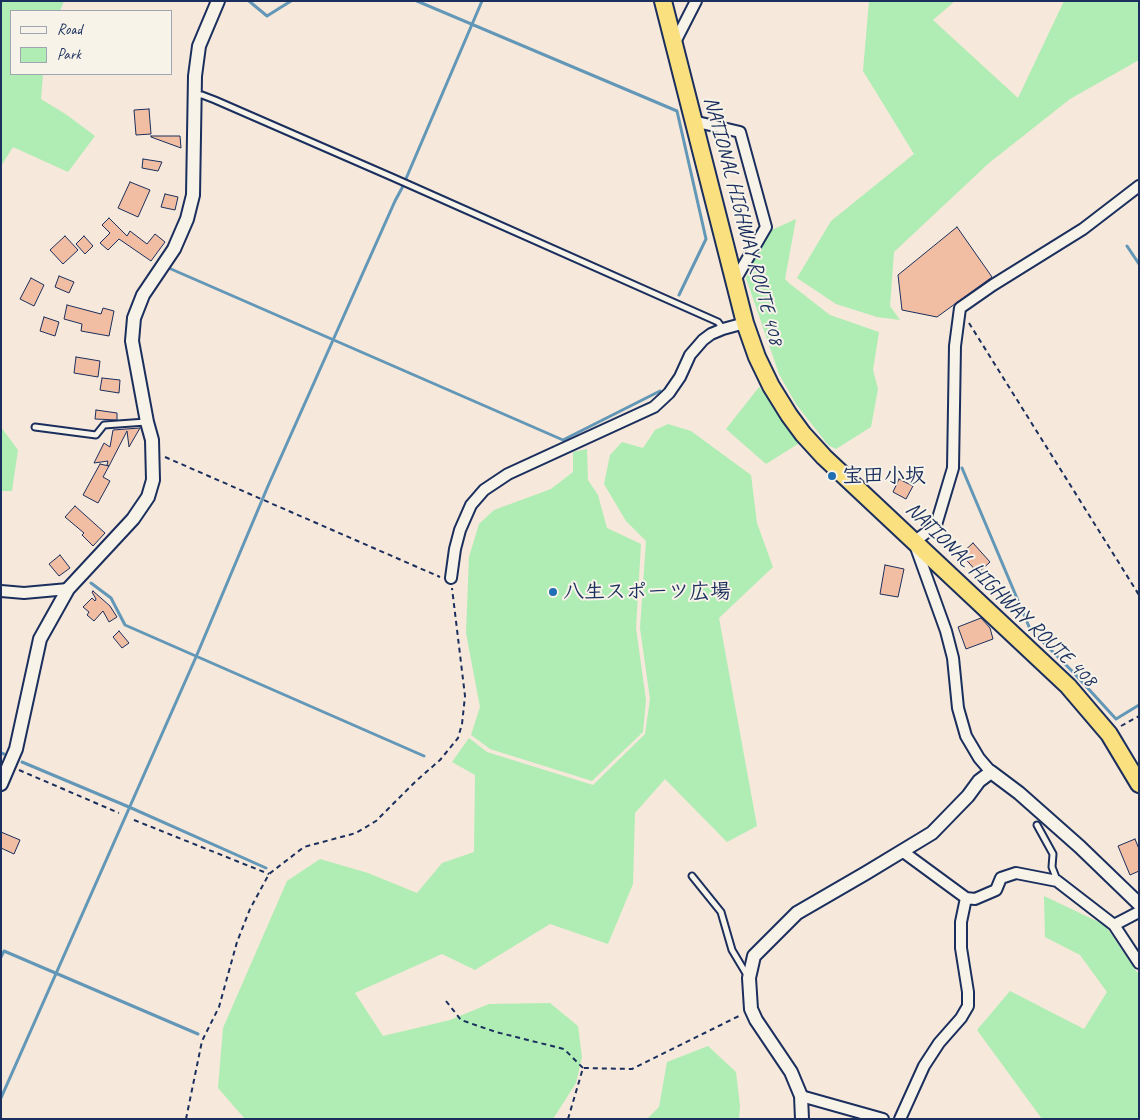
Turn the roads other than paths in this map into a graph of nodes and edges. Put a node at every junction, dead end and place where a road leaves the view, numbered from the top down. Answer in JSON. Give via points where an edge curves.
{"nodes":[{"id":1,"x":218,"y":1,"type":"edge"},
{"id":2,"x":663,"y":1,"type":"edge"},
{"id":3,"x":696,"y":1,"type":"edge"},
{"id":4,"x":674,"y":44,"type":"junction"},
{"id":5,"x":194,"y":95,"type":"junction"},
{"id":6,"x":693,"y":121,"type":"junction"},
{"id":7,"x":1139,"y":186,"type":"edge"},
{"id":8,"x":734,"y":282,"type":"junction"},
{"id":9,"x":744,"y":323,"type":"junction"},
{"id":10,"x":723,"y":329,"type":"junction"},
{"id":11,"x":147,"y":422,"type":"junction"},
{"id":12,"x":35,"y":427,"type":"dead end"},
{"id":13,"x":914,"y":542,"type":"junction"},
{"id":14,"x":452,"y":578,"type":"road end"},
{"id":15,"x":68,"y":589,"type":"junction"},
{"id":16,"x":1,"y":591,"type":"edge"},
{"id":17,"x":991,"y":772,"type":"junction"},
{"id":18,"x":1,"y":784,"type":"edge"},
{"id":19,"x":1139,"y":784,"type":"edge"},
{"id":20,"x":1037,"y":825,"type":"dead end"},
{"id":21,"x":902,"y":851,"type":"junction"},
{"id":22,"x":692,"y":876,"type":"dead end"},
{"id":23,"x":1057,"y":881,"type":"junction"},
{"id":24,"x":966,"y":898,"type":"junction"},
{"id":25,"x":1139,"y":904,"type":"edge"},
{"id":26,"x":1139,"y":912,"type":"edge"},
{"id":27,"x":1114,"y":925,"type":"junction"},
{"id":28,"x":1139,"y":964,"type":"edge"},
{"id":29,"x":749,"y":978,"type":"junction"},
{"id":30,"x":801,"y":1096,"type":"junction"},
{"id":31,"x":802,"y":1119,"type":"edge"},
{"id":32,"x":883,"y":1119,"type":"edge"},
{"id":33,"x":900,"y":1119,"type":"edge"}],
"edges":[{"from":1,"to":5,"type":"street","via":[[198,46]]},
{"from":2,"to":4,"type":"highway","name":"NATIONAL HIGHWAY ROUTE 408"},
{"from":3,"to":4,"type":"street"},
{"from":4,"to":6,"type":"highway","name":"NATIONAL HIGHWAY ROUTE 408"},
{"from":5,"to":10,"type":"lane","via":[[215,100],[394,178],[718,322]]},
{"from":5,"to":11,"type":"street","via":[[192,195],[187,219],[174,249],[143,295],[134,318],[132,341]]},
{"from":6,"to":8,"type":"highway","name":"NATIONAL HIGHWAY ROUTE 408"},
{"from":6,"to":8,"type":"street","via":[[740,132],[766,226]]},
{"from":7,"to":13,"type":"street","via":[[1083,229],[960,308],[955,346],[953,468],[936,526]]},
{"from":8,"to":9,"type":"highway","name":"NATIONAL HIGHWAY ROUTE 408"},
{"from":9,"to":10,"type":"street"},
{"from":9,"to":13,"type":"highway","name":"NATIONAL HIGHWAY ROUTE 408","via":[[771,386],[803,434]]},
{"from":10,"to":14,"type":"street","via":[[703,340],[690,355],[669,393],[654,407],[508,474],[484,490],[471,505],[460,530]]},
{"from":11,"to":12,"type":"lane","via":[[104,425],[96,435]]},
{"from":11,"to":15,"type":"street","via":[[154,459],[148,497],[133,519]]},
{"from":13,"to":17,"type":"street","via":[[946,631],[953,658],[958,708],[966,736]]},
{"from":13,"to":19,"type":"highway","name":"NATIONAL HIGHWAY ROUTE 408","via":[[1063,681],[1108,734]]},
{"from":15,"to":16,"type":"street","via":[[24,594]]},
{"from":15,"to":18,"type":"street","via":[[40,639],[16,748]]},
{"from":17,"to":21,"type":"street","via":[[932,832]]},
{"from":17,"to":25,"type":"street","via":[[1080,847]]},
{"from":20,"to":23,"type":"lane","via":[[1053,854],[1052,867]]},
{"from":21,"to":24,"type":"street"},
{"from":21,"to":29,"type":"street","via":[[797,913],[754,956]]},
{"from":22,"to":29,"type":"lane","via":[[721,912],[732,950]]},
{"from":23,"to":24,"type":"street","via":[[1016,873],[1001,878],[996,890],[975,899]]},
{"from":23,"to":27,"type":"street"},
{"from":24,"to":33,"type":"street","via":[[961,922],[961,948],[968,1006],[924,1066]]},
{"from":26,"to":27,"type":"street"},
{"from":27,"to":28,"type":"street"},
{"from":29,"to":30,"type":"street","via":[[751,1010],[791,1072]]},
{"from":30,"to":31,"type":"street"},
{"from":30,"to":32,"type":"street"}]}
